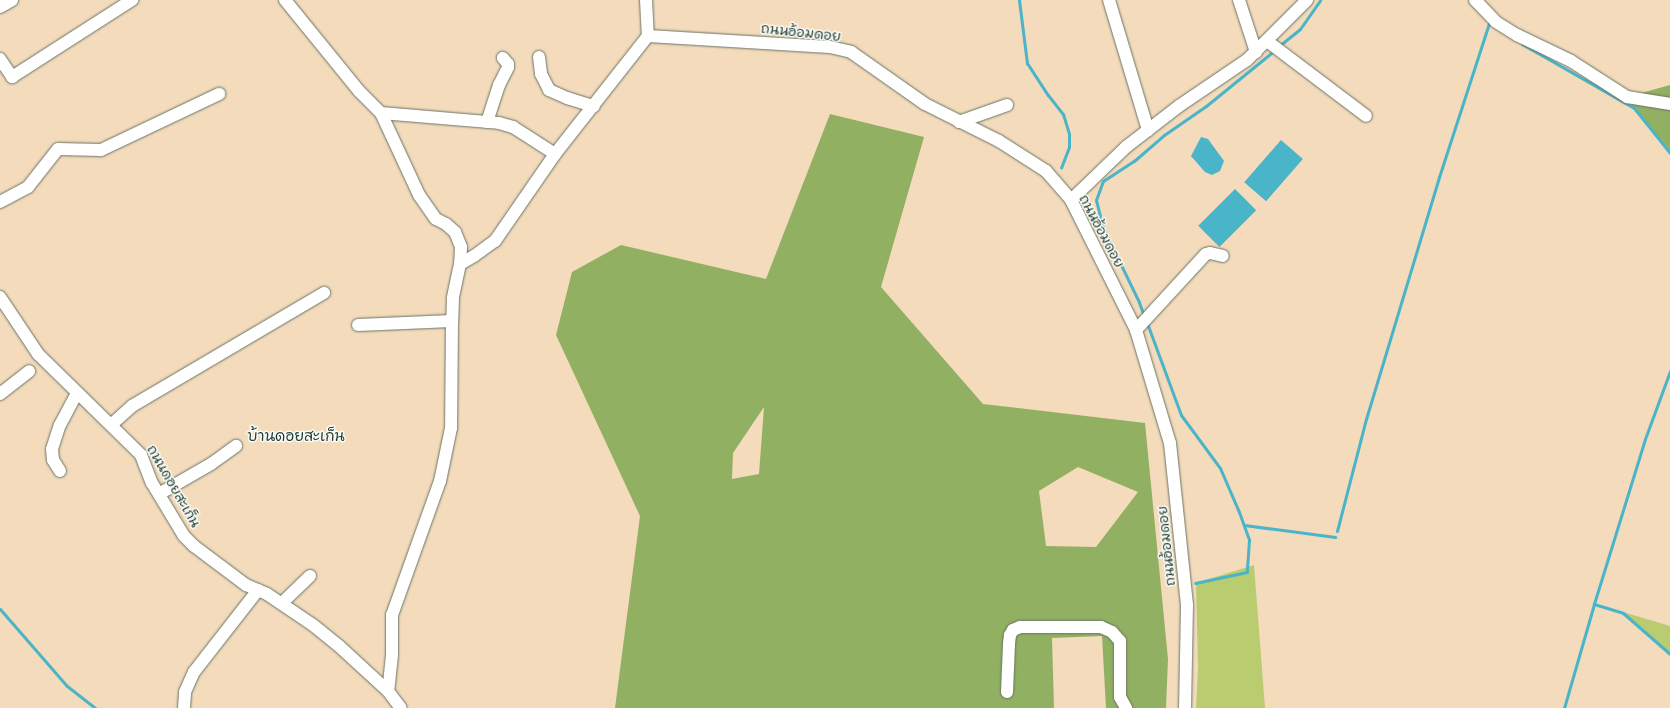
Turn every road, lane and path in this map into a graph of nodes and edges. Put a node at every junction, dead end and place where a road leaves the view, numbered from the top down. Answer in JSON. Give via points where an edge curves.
{"nodes":[{"id":1,"x":12,"y":0,"type":"edge"},
{"id":2,"x":132,"y":0,"type":"edge"},
{"id":3,"x":285,"y":0,"type":"edge"},
{"id":4,"x":646,"y":0,"type":"edge"},
{"id":5,"x":1109,"y":0,"type":"edge"},
{"id":6,"x":1239,"y":0,"type":"edge"},
{"id":7,"x":1307,"y":0,"type":"edge"},
{"id":8,"x":1475,"y":0,"type":"edge"},
{"id":9,"x":0,"y":7,"type":"edge"},
{"id":10,"x":648,"y":36,"type":"junction"},
{"id":11,"x":1267,"y":41,"type":"junction"},
{"id":12,"x":1256,"y":52,"type":"junction"},
{"id":13,"x":539,"y":57,"type":"dead end"},
{"id":14,"x":0,"y":58,"type":"edge"},
{"id":15,"x":503,"y":58,"type":"dead end"},
{"id":16,"x":219,"y":94,"type":"dead end"},
{"id":17,"x":1670,"y":104,"type":"edge"},
{"id":18,"x":1007,"y":105,"type":"dead end"},
{"id":19,"x":594,"y":106,"type":"junction"},
{"id":20,"x":381,"y":113,"type":"junction"},
{"id":21,"x":1366,"y":116,"type":"dead end"},
{"id":22,"x":487,"y":122,"type":"junction"},
{"id":23,"x":959,"y":122,"type":"junction"},
{"id":24,"x":1148,"y":130,"type":"junction"},
{"id":25,"x":555,"y":154,"type":"junction"},
{"id":26,"x":1071,"y":200,"type":"junction"},
{"id":27,"x":0,"y":202,"type":"edge"},
{"id":28,"x":1223,"y":256,"type":"dead end"},
{"id":29,"x":460,"y":264,"type":"junction"},
{"id":30,"x":324,"y":294,"type":"dead end"},
{"id":31,"x":0,"y":297,"type":"edge"},
{"id":32,"x":452,"y":321,"type":"junction"},
{"id":33,"x":358,"y":325,"type":"dead end"},
{"id":34,"x":1136,"y":330,"type":"junction"},
{"id":35,"x":29,"y":371,"type":"dead end"},
{"id":36,"x":77,"y":393,"type":"junction"},
{"id":37,"x":0,"y":394,"type":"edge"},
{"id":38,"x":111,"y":425,"type":"junction"},
{"id":39,"x":236,"y":446,"type":"dead end"},
{"id":40,"x":60,"y":471,"type":"dead end"},
{"id":41,"x":159,"y":494,"type":"junction"},
{"id":42,"x":310,"y":576,"type":"dead end"},
{"id":43,"x":258,"y":590,"type":"junction"},
{"id":44,"x":282,"y":603,"type":"junction"},
{"id":45,"x":388,"y":691,"type":"junction"},
{"id":46,"x":1007,"y":692,"type":"dead end"},
{"id":47,"x":184,"y":708,"type":"edge"},
{"id":48,"x":402,"y":708,"type":"edge"},
{"id":49,"x":1126,"y":708,"type":"edge"},
{"id":50,"x":1185,"y":708,"type":"edge"}],
"edges":[{"from":1,"to":9,"type":"street"},
{"from":2,"to":14,"type":"street","via":[[12,77]]},
{"from":3,"to":20,"type":"street","via":[[359,91]]},
{"from":4,"to":10,"type":"street"},
{"from":5,"to":24,"type":"street"},
{"from":6,"to":12,"type":"street"},
{"from":7,"to":11,"type":"street"},
{"from":8,"to":17,"type":"street","via":[[1496,22],[1571,61],[1627,97]]},
{"from":10,"to":19,"type":"street"},
{"from":10,"to":23,"type":"street","name":"ถนนอ้อมดอย","via":[[830,47],[850,52],[925,104]]},
{"from":11,"to":12,"type":"street"},
{"from":11,"to":21,"type":"street"},
{"from":12,"to":24,"type":"street"},
{"from":13,"to":19,"type":"street","via":[[541,74],[549,90]]},
{"from":15,"to":22,"type":"street","via":[[508,66]]},
{"from":16,"to":27,"type":"street","via":[[101,150],[58,149],[28,187]]},
{"from":18,"to":23,"type":"street"},
{"from":19,"to":25,"type":"street"},
{"from":20,"to":22,"type":"street"},
{"from":20,"to":29,"type":"street","via":[[419,195],[436,219],[455,232],[461,247]]},
{"from":22,"to":25,"type":"street","via":[[513,127]]},
{"from":23,"to":26,"type":"street","name":"ถนนอ้อมดอย","via":[[999,141],[1046,171]]},
{"from":24,"to":26,"type":"street","via":[[1126,147]]},
{"from":25,"to":29,"type":"street","via":[[495,240]]},
{"from":26,"to":34,"type":"street","name":"ถนนอ้อมดอย"},
{"from":28,"to":34,"type":"street","via":[[1206,254]]},
{"from":29,"to":32,"type":"street","via":[[453,298]]},
{"from":30,"to":38,"type":"street","via":[[132,406]]},
{"from":31,"to":36,"type":"street","name":"ถนนดอยสะเก็น","via":[[38,354]]},
{"from":32,"to":33,"type":"street"},
{"from":32,"to":45,"type":"street","via":[[451,428],[440,481],[392,615],[392,655]]},
{"from":34,"to":50,"type":"street","name":"ถนนอ้อมดอย","via":[[1170,443],[1187,605]]},
{"from":35,"to":37,"type":"street"},
{"from":36,"to":38,"type":"street","name":"ถนนดอยสะเก็น"},
{"from":36,"to":40,"type":"street","via":[[60,425],[52,449],[53,460]]},
{"from":38,"to":41,"type":"street","name":"ถนนดอยสะเก็น","via":[[141,455]]},
{"from":39,"to":41,"type":"street","via":[[211,464]]},
{"from":41,"to":43,"type":"street","name":"ถนนดอยสะเก็น","via":[[184,536],[194,546],[246,585]]},
{"from":42,"to":44,"type":"street"},
{"from":43,"to":44,"type":"street","name":"ถนนดอยสะเก็น"},
{"from":43,"to":47,"type":"street","via":[[194,672],[185,692]]},
{"from":44,"to":45,"type":"street","name":"ถนนดอยสะเก็น","via":[[339,646]]},
{"from":45,"to":48,"type":"street","name":"ถนนดอยสะเก็น"},
{"from":46,"to":49,"type":"street","via":[[1009,644],[1013,630],[1020,627],[1101,627],[1112,632],[1120,641],[1120,697]]}]}
